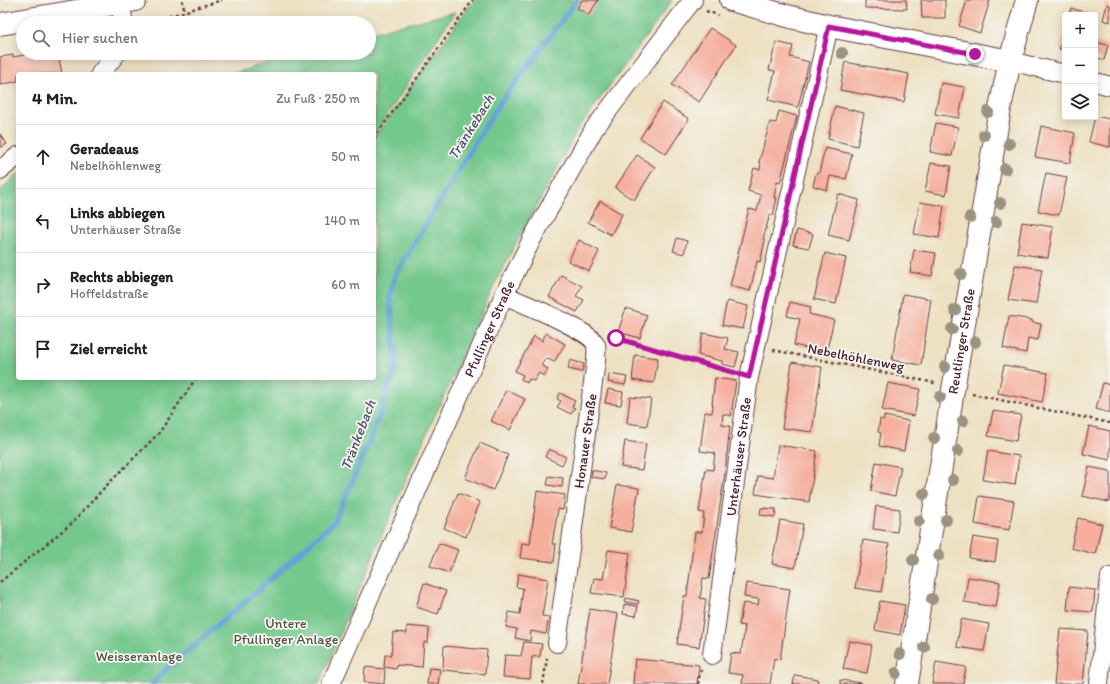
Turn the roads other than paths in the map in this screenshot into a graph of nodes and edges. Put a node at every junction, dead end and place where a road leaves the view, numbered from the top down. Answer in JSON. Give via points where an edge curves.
{"nodes":[{"id":1,"x":693,"y":0,"type":"edge"},
{"id":2,"x":731,"y":0,"type":"edge"},
{"id":3,"x":1027,"y":0,"type":"edge"},
{"id":4,"x":126,"y":9,"type":"edge"},
{"id":5,"x":67,"y":16,"type":"edge"},
{"id":6,"x":16,"y":22,"type":"edge"},
{"id":7,"x":0,"y":24,"type":"edge"},
{"id":8,"x":829,"y":26,"type":"junction"},
{"id":9,"x":111,"y":60,"type":"edge"},
{"id":10,"x":1010,"y":61,"type":"junction"},
{"id":11,"x":102,"y":72,"type":"edge"},
{"id":12,"x":1062,"y":73,"type":"edge"},
{"id":13,"x":1098,"y":83,"type":"edge"},
{"id":14,"x":1110,"y":86,"type":"edge"},
{"id":15,"x":16,"y":158,"type":"edge"},
{"id":16,"x":0,"y":170,"type":"edge"},
{"id":17,"x":504,"y":295,"type":"junction"},
{"id":18,"x":1110,"y":577,"type":"edge"},
{"id":19,"x":557,"y":643,"type":"road end"},
{"id":20,"x":712,"y":655,"type":"dead end"},
{"id":21,"x":331,"y":684,"type":"edge"},
{"id":22,"x":907,"y":684,"type":"edge"},
{"id":23,"x":1098,"y":684,"type":"edge"}],
"edges":[{"from":1,"to":17,"type":"street","name":"Pfullinger Straße","via":[[594,129],[533,237]]},
{"from":2,"to":8,"type":"street"},
{"from":3,"to":10,"type":"street","name":"Reutlinger Straße"},
{"from":4,"to":5,"type":"street"},
{"from":6,"to":7,"type":"street"},
{"from":8,"to":10,"type":"street"},
{"from":8,"to":20,"type":"street","name":"Unterhäuser Straße","via":[[749,377]]},
{"from":9,"to":11,"type":"street"},
{"from":10,"to":12,"type":"street"},
{"from":10,"to":22,"type":"street","name":"Reutlinger Straße","via":[[998,116],[962,392]]},
{"from":13,"to":14,"type":"street"},
{"from":15,"to":16,"type":"street"},
{"from":17,"to":19,"type":"street","name":"Honauer Straße","via":[[575,328],[589,336],[596,344],[596,361]]},
{"from":17,"to":21,"type":"street","name":"Pfullinger Straße"},
{"from":18,"to":23,"type":"street"}]}
